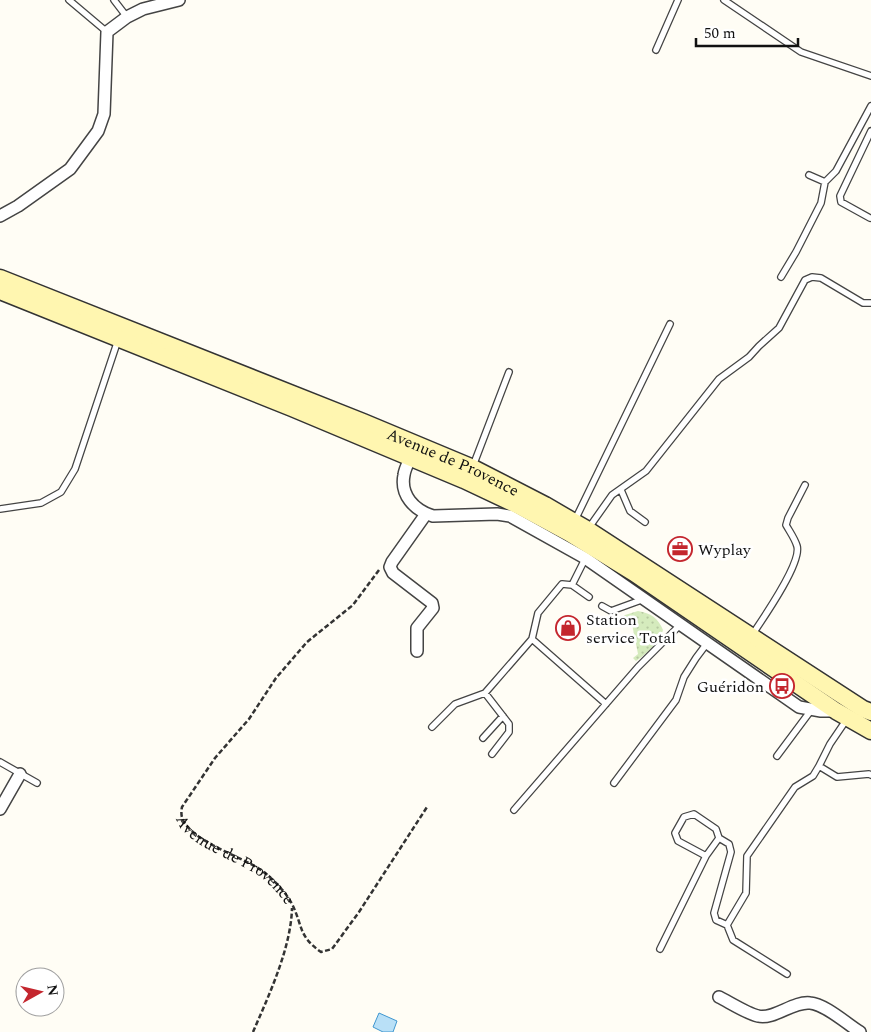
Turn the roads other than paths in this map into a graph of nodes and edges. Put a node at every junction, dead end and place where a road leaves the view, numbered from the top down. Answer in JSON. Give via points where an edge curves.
{"nodes":[{"id":1,"x":69,"y":0,"type":"edge"},
{"id":2,"x":114,"y":0,"type":"edge"},
{"id":3,"x":179,"y":0,"type":"edge"},
{"id":4,"x":678,"y":0,"type":"edge"},
{"id":5,"x":724,"y":0,"type":"edge"},
{"id":6,"x":143,"y":4,"type":"edge"},
{"id":7,"x":127,"y":16,"type":"junction"},
{"id":8,"x":107,"y":32,"type":"junction"},
{"id":9,"x":656,"y":50,"type":"dead end"},
{"id":10,"x":871,"y":76,"type":"edge"},
{"id":11,"x":871,"y":106,"type":"edge"},
{"id":12,"x":871,"y":131,"type":"edge"},
{"id":13,"x":808,"y":175,"type":"dead end"},
{"id":14,"x":825,"y":182,"type":"junction"},
{"id":15,"x":0,"y":216,"type":"edge"},
{"id":16,"x":870,"y":218,"type":"edge"},
{"id":17,"x":781,"y":277,"type":"dead end"},
{"id":18,"x":0,"y":278,"type":"edge"},
{"id":19,"x":0,"y":292,"type":"edge"},
{"id":20,"x":871,"y":303,"type":"edge"},
{"id":21,"x":670,"y":324,"type":"dead end"},
{"id":22,"x":120,"y":333,"type":"junction"},
{"id":23,"x":509,"y":372,"type":"dead end"},
{"id":24,"x":413,"y":451,"type":"junction"},
{"id":25,"x":473,"y":468,"type":"junction"},
{"id":26,"x":805,"y":485,"type":"dead end"},
{"id":27,"x":621,"y":490,"type":"junction"},
{"id":28,"x":0,"y":509,"type":"edge"},
{"id":29,"x":426,"y":514,"type":"junction"},
{"id":30,"x":646,"y":522,"type":"dead end"},
{"id":31,"x":577,"y":528,"type":"junction"},
{"id":32,"x":588,"y":553,"type":"junction"},
{"id":33,"x":572,"y":585,"type":"junction"},
{"id":34,"x":589,"y":596,"type":"dead end"},
{"id":35,"x":644,"y":599,"type":"junction"},
{"id":36,"x":602,"y":606,"type":"dead end"},
{"id":37,"x":681,"y":624,"type":"junction"},
{"id":38,"x":532,"y":639,"type":"junction"},
{"id":39,"x":747,"y":641,"type":"junction"},
{"id":40,"x":708,"y":642,"type":"junction"},
{"id":41,"x":417,"y":650,"type":"dead end"},
{"id":42,"x":485,"y":692,"type":"junction"},
{"id":43,"x":606,"y":704,"type":"junction"},
{"id":44,"x":812,"y":710,"type":"junction"},
{"id":45,"x":871,"y":712,"type":"edge"},
{"id":46,"x":841,"y":714,"type":"junction"},
{"id":47,"x":503,"y":716,"type":"junction"},
{"id":48,"x":432,"y":726,"type":"dead end"},
{"id":49,"x":871,"y":731,"type":"edge"},
{"id":50,"x":483,"y":738,"type":"dead end"},
{"id":51,"x":492,"y":754,"type":"dead end"},
{"id":52,"x":777,"y":756,"type":"dead end"},
{"id":53,"x":0,"y":762,"type":"edge"},
{"id":54,"x":819,"y":766,"type":"junction"},
{"id":55,"x":20,"y":774,"type":"junction"},
{"id":56,"x":871,"y":775,"type":"edge"},
{"id":57,"x":37,"y":783,"type":"dead end"},
{"id":58,"x":614,"y":783,"type":"dead end"},
{"id":59,"x":0,"y":809,"type":"edge"},
{"id":60,"x":514,"y":810,"type":"dead end"},
{"id":61,"x":719,"y":838,"type":"junction"},
{"id":62,"x":706,"y":856,"type":"junction"},
{"id":63,"x":727,"y":925,"type":"junction"},
{"id":64,"x":660,"y":949,"type":"dead end"},
{"id":65,"x":787,"y":974,"type":"dead end"},
{"id":66,"x":719,"y":997,"type":"dead end"},
{"id":67,"x":857,"y":1031,"type":"edge"}],
"edges":[{"from":1,"to":8,"type":"lane"},
{"from":2,"to":7,"type":"lane"},
{"from":3,"to":6,"type":"street"},
{"from":4,"to":9,"type":"lane"},
{"from":5,"to":10,"type":"lane","via":[[801,52]]},
{"from":6,"to":7,"type":"street"},
{"from":7,"to":8,"type":"street"},
{"from":8,"to":15,"type":"street","via":[[104,114],[98,131],[70,169]]},
{"from":11,"to":14,"type":"lane","via":[[836,171]]},
{"from":12,"to":16,"type":"lane","via":[[840,196],[841,202]]},
{"from":13,"to":14,"type":"lane"},
{"from":14,"to":17,"type":"lane","via":[[821,203]]},
{"from":18,"to":22,"type":"main road","name":"Avenue de Provence"},
{"from":19,"to":22,"type":"main road","name":"Avenue de Provence"},
{"from":20,"to":27,"type":"lane","via":[[863,303],[821,278],[805,280],[779,328],[749,357],[719,379],[646,472]]},
{"from":21,"to":31,"type":"lane"},
{"from":22,"to":24,"type":"main road","name":"Avenue de Provence"},
{"from":22,"to":28,"type":"lane","via":[[75,469],[61,492],[41,503]]},
{"from":23,"to":25,"type":"lane"},
{"from":24,"to":25,"type":"main road","name":"Avenue de Provence"},
{"from":24,"to":29,"type":"street","via":[[404,473],[405,493],[409,501]]},
{"from":24,"to":31,"type":"main road","name":"Avenue de Provence","via":[[517,505]]},
{"from":25,"to":31,"type":"main road","name":"Avenue de Provence","via":[[545,505]]},
{"from":26,"to":39,"type":"lane","via":[[786,526],[798,547],[796,560],[770,609]]},
{"from":27,"to":30,"type":"lane","via":[[630,511]]},
{"from":27,"to":31,"type":"lane"},
{"from":29,"to":32,"type":"street","via":[[510,516]]},
{"from":29,"to":41,"type":"street","via":[[390,567],[393,573],[432,603],[433,608],[417,628]]},
{"from":31,"to":32,"type":"main road","name":"Avenue de Provence"},
{"from":31,"to":39,"type":"main road","name":"Avenue de Provence","via":[[641,563]]},
{"from":32,"to":33,"type":"lane"},
{"from":32,"to":35,"type":"street","name":"Avenue de Provence"},
{"from":32,"to":39,"type":"main road","name":"Avenue de Provence","via":[[634,573]]},
{"from":33,"to":34,"type":"lane"},
{"from":33,"to":38,"type":"lane","via":[[562,584],[538,613]]},
{"from":35,"to":36,"type":"lane","via":[[611,611]]},
{"from":35,"to":37,"type":"street","name":"Avenue de Provence"},
{"from":37,"to":40,"type":"street","name":"Avenue de Provence"},
{"from":37,"to":43,"type":"lane"},
{"from":38,"to":42,"type":"lane"},
{"from":38,"to":43,"type":"lane"},
{"from":39,"to":45,"type":"main road","name":"Avenue de Provence"},
{"from":39,"to":46,"type":"main road","name":"Avenue de Provence"},
{"from":40,"to":44,"type":"street","name":"Avenue de Provence","via":[[799,706]]},
{"from":40,"to":58,"type":"lane","via":[[684,677],[676,700]]},
{"from":42,"to":47,"type":"lane"},
{"from":42,"to":48,"type":"lane","via":[[455,704]]},
{"from":43,"to":60,"type":"lane"},
{"from":44,"to":46,"type":"street","name":"Avenue de Provence"},
{"from":44,"to":52,"type":"lane"},
{"from":46,"to":49,"type":"main road","name":"Avenue de Provence"},
{"from":46,"to":54,"type":"lane"},
{"from":47,"to":50,"type":"lane"},
{"from":47,"to":51,"type":"lane","via":[[509,724],[509,732]]},
{"from":53,"to":55,"type":"lane"},
{"from":54,"to":56,"type":"lane","via":[[836,777]]},
{"from":54,"to":63,"type":"lane","via":[[813,776],[795,787],[747,856],[746,893]]},
{"from":55,"to":57,"type":"lane"},
{"from":55,"to":59,"type":"street"},
{"from":61,"to":62,"type":"lane"},
{"from":61,"to":62,"type":"lane","via":[[716,829],[694,814],[684,817],[675,833],[678,841]]},
{"from":61,"to":63,"type":"lane","via":[[729,844],[731,852],[714,913],[716,920]]},
{"from":62,"to":64,"type":"lane"},
{"from":63,"to":65,"type":"lane","via":[[733,940]]},
{"from":66,"to":67,"type":"street","via":[[758,1016],[809,1002],[818,1004]]}]}
